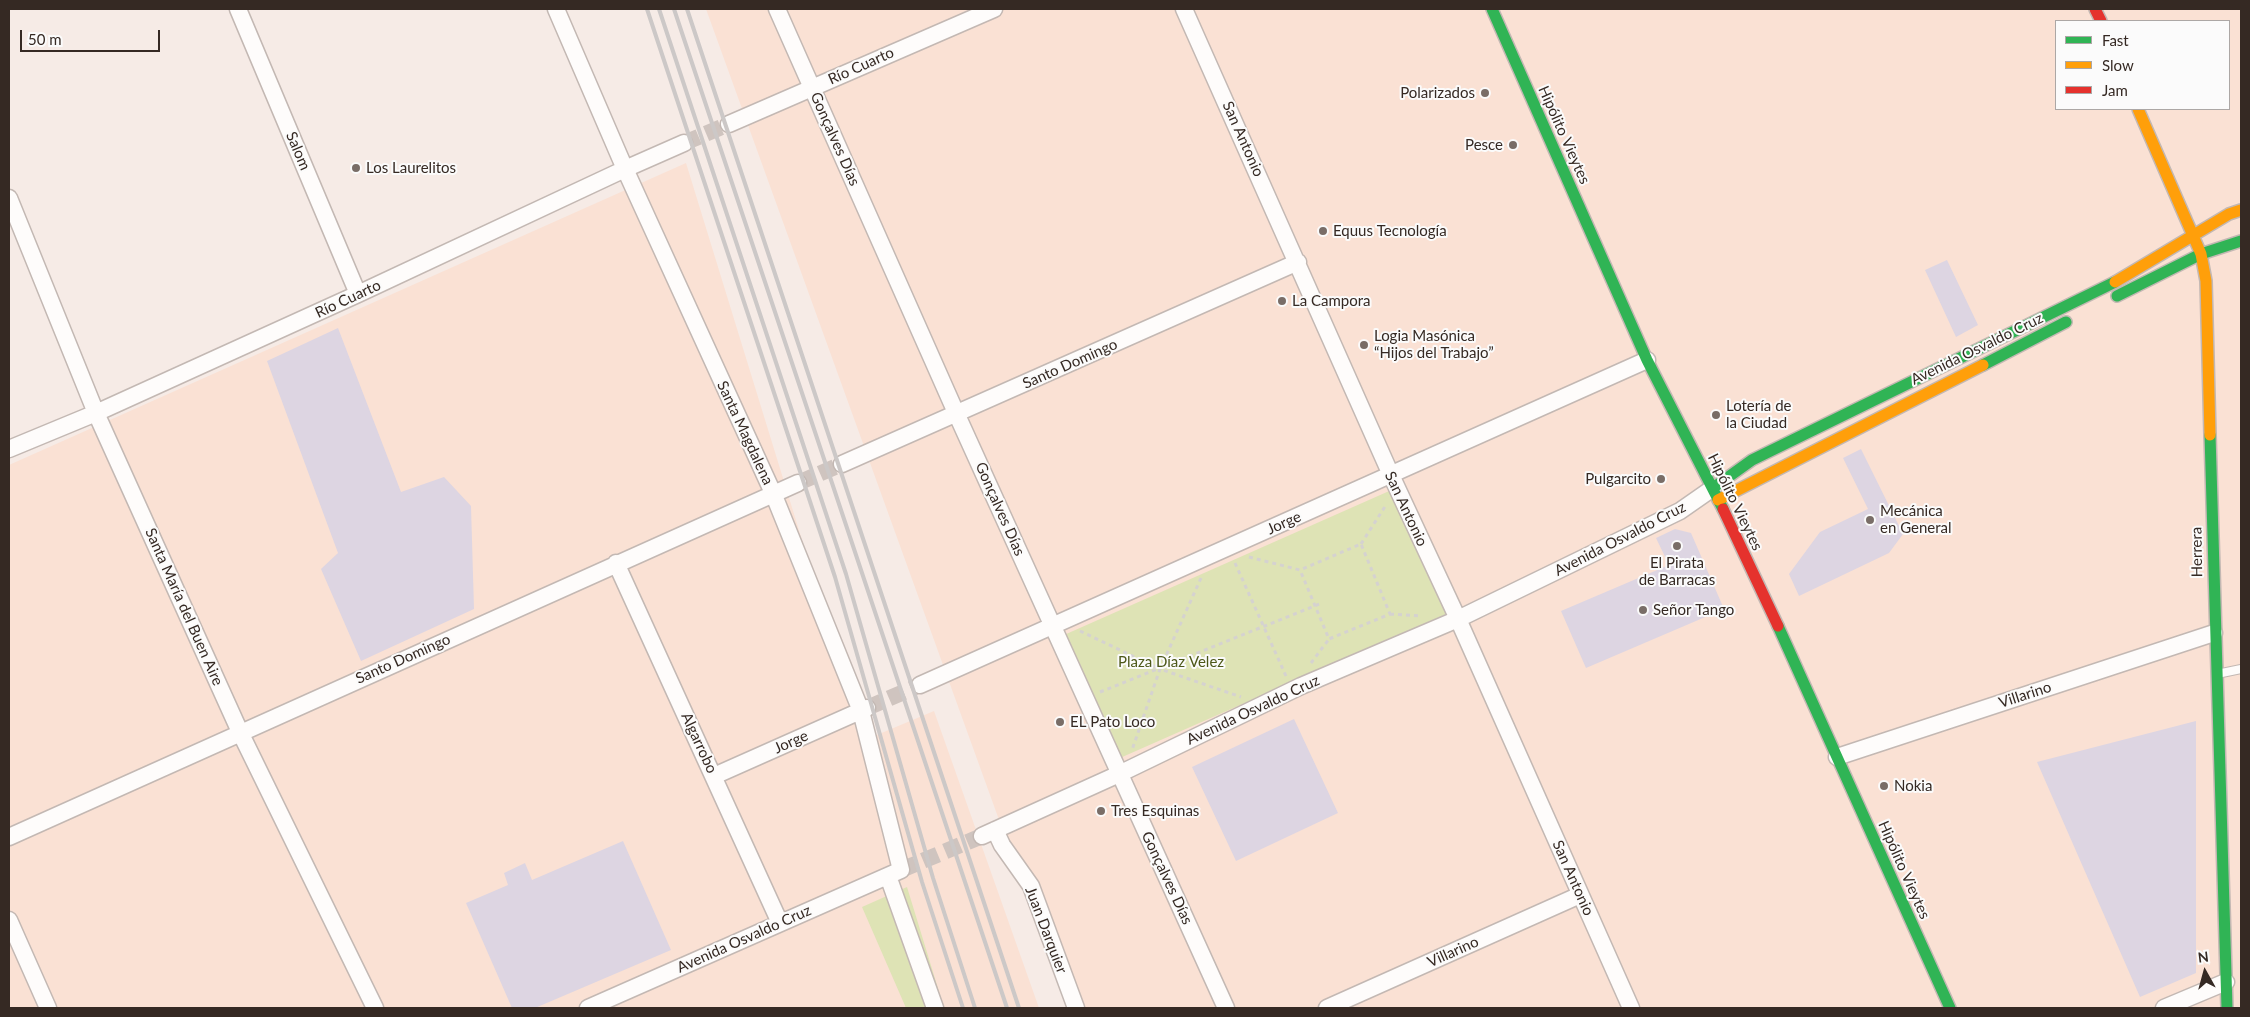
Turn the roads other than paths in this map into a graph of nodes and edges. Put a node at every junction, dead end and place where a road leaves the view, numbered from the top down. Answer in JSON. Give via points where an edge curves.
{"nodes":[{"id":1,"x":238,"y":9,"type":"edge"},
{"id":2,"x":556,"y":9,"type":"edge"},
{"id":3,"x":777,"y":9,"type":"edge"},
{"id":4,"x":994,"y":9,"type":"edge"},
{"id":5,"x":1184,"y":9,"type":"edge"},
{"id":6,"x":1492,"y":9,"type":"edge"},
{"id":7,"x":812,"y":88,"type":"junction"},
{"id":8,"x":2138,"y":110,"type":"edge"},
{"id":9,"x":729,"y":124,"type":"tunnel mouth"},
{"id":10,"x":684,"y":143,"type":"tunnel mouth"},
{"id":11,"x":625,"y":169,"type":"junction"},
{"id":12,"x":9,"y":198,"type":"edge"},
{"id":13,"x":2241,"y":210,"type":"edge"},
{"id":14,"x":2193,"y":236,"type":"junction"},
{"id":15,"x":2241,"y":241,"type":"edge"},
{"id":16,"x":2201,"y":254,"type":"junction"},
{"id":17,"x":1298,"y":262,"type":"junction"},
{"id":18,"x":358,"y":294,"type":"junction"},
{"id":19,"x":2107,"y":302,"type":"dead end"},
{"id":20,"x":2080,"y":315,"type":"dead end"},
{"id":21,"x":1647,"y":360,"type":"junction"},
{"id":22,"x":96,"y":413,"type":"junction"},
{"id":23,"x":957,"y":414,"type":"junction"},
{"id":24,"x":9,"y":449,"type":"edge"},
{"id":25,"x":842,"y":464,"type":"tunnel mouth"},
{"id":26,"x":1391,"y":475,"type":"junction"},
{"id":27,"x":798,"y":483,"type":"tunnel mouth"},
{"id":28,"x":773,"y":494,"type":"junction"},
{"id":29,"x":1715,"y":494,"type":"junction"},
{"id":30,"x":616,"y":563,"type":"junction"},
{"id":31,"x":1458,"y":619,"type":"junction"},
{"id":32,"x":1052,"y":626,"type":"junction"},
{"id":33,"x":2214,"y":632,"type":"junction"},
{"id":34,"x":2241,"y":669,"type":"edge"},
{"id":35,"x":2215,"y":674,"type":"junction"},
{"id":36,"x":920,"y":685,"type":"tunnel mouth"},
{"id":37,"x":864,"y":709,"type":"junction"},
{"id":38,"x":240,"y":732,"type":"junction"},
{"id":39,"x":1837,"y":757,"type":"junction"},
{"id":40,"x":1119,"y":774,"type":"junction"},
{"id":41,"x":714,"y":776,"type":"junction"},
{"id":42,"x":988,"y":833,"type":"joint"},
{"id":43,"x":9,"y":837,"type":"edge"},
{"id":44,"x":894,"y":873,"type":"junction"},
{"id":45,"x":1580,"y":895,"type":"junction"},
{"id":46,"x":9,"y":920,"type":"edge"},
{"id":47,"x":780,"y":924,"type":"junction"},
{"id":48,"x":2226,"y":982,"type":"junction"},
{"id":49,"x":1353,"y":1003,"type":"edge"},
{"id":50,"x":48,"y":1008,"type":"edge"},
{"id":51,"x":375,"y":1008,"type":"edge"},
{"id":52,"x":588,"y":1008,"type":"edge"},
{"id":53,"x":935,"y":1008,"type":"edge"},
{"id":54,"x":1076,"y":1008,"type":"edge"},
{"id":55,"x":1226,"y":1008,"type":"edge"},
{"id":56,"x":1327,"y":1008,"type":"edge"},
{"id":57,"x":1631,"y":1008,"type":"edge"},
{"id":58,"x":1950,"y":1008,"type":"edge"},
{"id":59,"x":2164,"y":1008,"type":"edge"},
{"id":60,"x":2227,"y":1008,"type":"edge"}],
"edges":[{"from":1,"to":18,"type":"street","name":"Salom"},
{"from":2,"to":11,"type":"street","name":"Santa Magdalena"},
{"from":3,"to":7,"type":"street","name":"Gonçalves Días"},
{"from":4,"to":7,"type":"street","name":"Río Cuarto"},
{"from":5,"to":17,"type":"street","name":"San Antonio"},
{"from":6,"to":21,"type":"street","name":"Hipólito Vieytes"},
{"from":7,"to":9,"type":"street","name":"Río Cuarto"},
{"from":7,"to":23,"type":"street","name":"Gonçalves Días"},
{"from":8,"to":14,"type":"street","name":"Herrera"},
{"from":10,"to":11,"type":"street","name":"Río Cuarto"},
{"from":11,"to":18,"type":"street","name":"Río Cuarto"},
{"from":11,"to":28,"type":"street","name":"Santa Magdalena"},
{"from":12,"to":22,"type":"street","name":"Santa María del Buen Aire"},
{"from":13,"to":14,"type":"street","name":"Avenida Osvaldo Cruz"},
{"from":14,"to":16,"type":"street","name":"Herrera"},
{"from":14,"to":29,"type":"street","name":"Avenida Osvaldo Cruz","via":[[2118,280],[1752,460]]},
{"from":15,"to":16,"type":"street"},
{"from":16,"to":19,"type":"street"},
{"from":16,"to":33,"type":"street","name":"Herrera","via":[[2206,281]]},
{"from":17,"to":23,"type":"street","name":"Santo Domingo"},
{"from":17,"to":26,"type":"street","name":"San Antonio"},
{"from":18,"to":22,"type":"street","name":"Río Cuarto"},
{"from":20,"to":29,"type":"street","name":"Avenida Osvaldo Cruz"},
{"from":21,"to":26,"type":"street","name":"Jorge"},
{"from":21,"to":29,"type":"street","name":"Hipólito Vieytes"},
{"from":22,"to":24,"type":"street","name":"Río Cuarto"},
{"from":22,"to":38,"type":"street","name":"Santa María del Buen Aire"},
{"from":23,"to":25,"type":"street","name":"Santo Domingo"},
{"from":23,"to":32,"type":"street","name":"Gonçalves Días"},
{"from":26,"to":31,"type":"street","name":"San Antonio"},
{"from":26,"to":32,"type":"street","name":"Jorge"},
{"from":27,"to":28,"type":"street","name":"Santo Domingo"},
{"from":28,"to":30,"type":"street","name":"Santo Domingo"},
{"from":28,"to":37,"type":"street","name":"Santa Magdalena"},
{"from":29,"to":31,"type":"street","name":"Avenida Osvaldo Cruz"},
{"from":29,"to":39,"type":"street","name":"Hipólito Vieytes"},
{"from":30,"to":38,"type":"street","name":"Santo Domingo"},
{"from":30,"to":41,"type":"street","name":"Algarrobo"},
{"from":31,"to":40,"type":"street","name":"Avenida Osvaldo Cruz","via":[[1292,690]]},
{"from":31,"to":45,"type":"street","name":"San Antonio"},
{"from":32,"to":36,"type":"street","name":"Jorge"},
{"from":32,"to":40,"type":"street","name":"Gonçalves Días"},
{"from":33,"to":35,"type":"street","name":"Herrera"},
{"from":33,"to":39,"type":"street","name":"Villarino"},
{"from":34,"to":35,"type":"lane"},
{"from":35,"to":48,"type":"street","name":"Herrera"},
{"from":37,"to":41,"type":"street","name":"Jorge"},
{"from":37,"to":44,"type":"street","name":"Santa Magdalena"},
{"from":38,"to":43,"type":"street","name":"Santo Domingo"},
{"from":38,"to":51,"type":"street","name":"Santa María del Buen Aire"},
{"from":39,"to":58,"type":"street","name":"Hipólito Vieytes"},
{"from":40,"to":42,"type":"street","name":"Avenida Osvaldo Cruz"},
{"from":40,"to":55,"type":"street","name":"Gonçalves Días"},
{"from":41,"to":47,"type":"street","name":"Algarrobo"},
{"from":42,"to":54,"type":"street","name":"Juan Darquier","via":[[1002,845],[1032,886]]},
{"from":44,"to":47,"type":"street","name":"Avenida Osvaldo Cruz"},
{"from":44,"to":53,"type":"street","name":"Santa Magdalena"},
{"from":45,"to":49,"type":"street","name":"Villarino"},
{"from":45,"to":57,"type":"street","name":"San Antonio"},
{"from":46,"to":50,"type":"street"},
{"from":47,"to":52,"type":"street","name":"Avenida Osvaldo Cruz"},
{"from":48,"to":59,"type":"street"},
{"from":48,"to":60,"type":"street","name":"Herrera"},
{"from":49,"to":56,"type":"street","name":"Villarino"}]}
